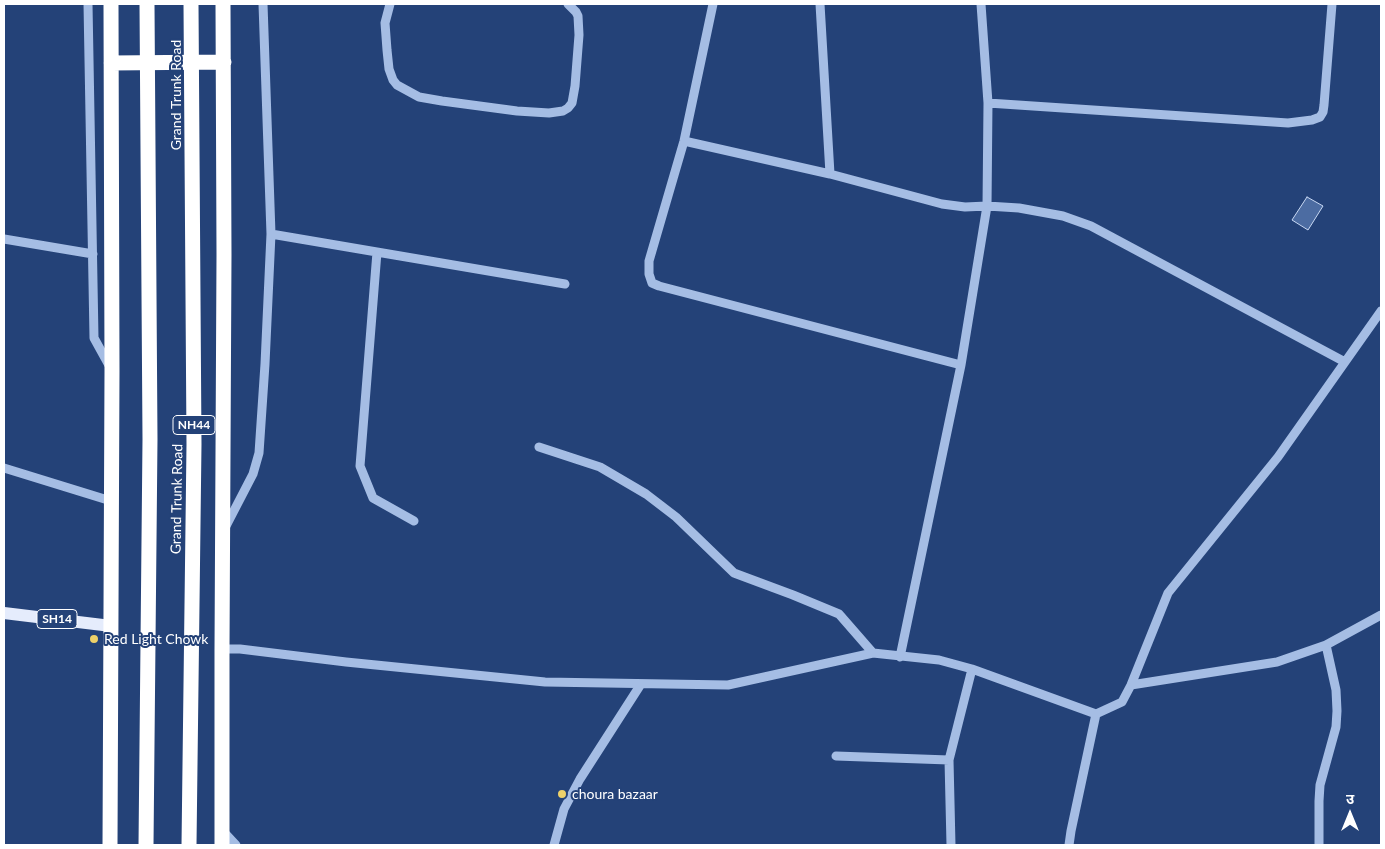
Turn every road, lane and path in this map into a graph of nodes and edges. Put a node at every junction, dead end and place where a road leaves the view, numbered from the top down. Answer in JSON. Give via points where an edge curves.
{"nodes":[{"id":1,"x":88,"y":4,"type":"edge"},
{"id":2,"x":111,"y":4,"type":"edge"},
{"id":3,"x":148,"y":4,"type":"edge"},
{"id":4,"x":192,"y":4,"type":"edge"},
{"id":5,"x":223,"y":4,"type":"edge"},
{"id":6,"x":263,"y":4,"type":"edge"},
{"id":7,"x":390,"y":4,"type":"edge"},
{"id":8,"x":568,"y":4,"type":"edge"},
{"id":9,"x":713,"y":4,"type":"edge"},
{"id":10,"x":820,"y":4,"type":"edge"},
{"id":11,"x":981,"y":4,"type":"edge"},
{"id":12,"x":1332,"y":4,"type":"edge"},
{"id":13,"x":224,"y":62,"type":"junction"},
{"id":14,"x":111,"y":63,"type":"junction"},
{"id":15,"x":988,"y":102,"type":"junction"},
{"id":16,"x":684,"y":140,"type":"junction"},
{"id":17,"x":830,"y":174,"type":"junction"},
{"id":18,"x":987,"y":206,"type":"junction"},
{"id":19,"x":270,"y":234,"type":"junction"},
{"id":20,"x":4,"y":238,"type":"edge"},
{"id":21,"x":377,"y":252,"type":"junction"},
{"id":22,"x":93,"y":254,"type":"junction"},
{"id":23,"x":565,"y":284,"type":"dead end"},
{"id":24,"x":1381,"y":311,"type":"edge"},
{"id":25,"x":1345,"y":362,"type":"junction"},
{"id":26,"x":961,"y":365,"type":"junction"},
{"id":27,"x":112,"y":371,"type":"junction"},
{"id":28,"x":539,"y":447,"type":"dead end"},
{"id":29,"x":4,"y":468,"type":"edge"},
{"id":30,"x":112,"y":501,"type":"junction"},
{"id":31,"x":414,"y":521,"type":"dead end"},
{"id":32,"x":222,"y":531,"type":"junction"},
{"id":33,"x":4,"y":613,"type":"edge"},
{"id":34,"x":1381,"y":615,"type":"edge"},
{"id":35,"x":111,"y":626,"type":"junction"},
{"id":36,"x":1326,"y":645,"type":"junction"},
{"id":37,"x":222,"y":649,"type":"junction"},
{"id":38,"x":873,"y":653,"type":"junction"},
{"id":39,"x":900,"y":657,"type":"junction"},
{"id":40,"x":972,"y":669,"type":"junction"},
{"id":41,"x":641,"y":684,"type":"junction"},
{"id":42,"x":1131,"y":686,"type":"junction"},
{"id":43,"x":1096,"y":714,"type":"junction"},
{"id":44,"x":836,"y":756,"type":"dead end"},
{"id":45,"x":949,"y":760,"type":"junction"},
{"id":46,"x":222,"y":830,"type":"junction"},
{"id":47,"x":110,"y":845,"type":"edge"},
{"id":48,"x":146,"y":845,"type":"edge"},
{"id":49,"x":189,"y":845,"type":"edge"},
{"id":50,"x":222,"y":845,"type":"edge"},
{"id":51,"x":236,"y":845,"type":"edge"},
{"id":52,"x":554,"y":845,"type":"edge"},
{"id":53,"x":951,"y":845,"type":"edge"},
{"id":54,"x":1069,"y":845,"type":"edge"},
{"id":55,"x":1319,"y":845,"type":"edge"}],
"edges":[{"from":1,"to":22,"type":"street"},
{"from":2,"to":14,"type":"highway"},
{"from":3,"to":48,"type":"highway","name":"Grand Trunk Road","bridge":true,"via":[[150,449]]},
{"from":4,"to":49,"type":"highway","name":"Grand Trunk Road","number":"NH44","bridge":true,"via":[[194,444]]},
{"from":5,"to":13,"type":"highway"},
{"from":6,"to":19,"type":"street"},
{"from":7,"to":8,"type":"street","via":[[385,23],[387,50],[397,85],[419,97],[549,113],[568,108],[575,86],[578,16]]},
{"from":9,"to":16,"type":"street"},
{"from":10,"to":17,"type":"street"},
{"from":11,"to":15,"type":"street"},
{"from":12,"to":15,"type":"street","via":[[1323,112],[1312,120],[1288,122]]},
{"from":13,"to":14,"type":"highway"},
{"from":13,"to":32,"type":"highway"},
{"from":14,"to":27,"type":"highway"},
{"from":15,"to":18,"type":"street"},
{"from":16,"to":17,"type":"street"},
{"from":16,"to":26,"type":"street","via":[[649,261],[652,283]]},
{"from":17,"to":18,"type":"street","via":[[942,204]]},
{"from":18,"to":25,"type":"street","via":[[1063,216],[1091,226]]},
{"from":18,"to":26,"type":"street"},
{"from":19,"to":21,"type":"street"},
{"from":19,"to":32,"type":"street","via":[[259,453],[253,474]]},
{"from":20,"to":22,"type":"street"},
{"from":21,"to":23,"type":"street"},
{"from":21,"to":31,"type":"street","via":[[360,466],[373,498]]},
{"from":22,"to":27,"type":"street","via":[[94,338]]},
{"from":24,"to":25,"type":"street"},
{"from":25,"to":42,"type":"street","via":[[1278,457],[1168,593]]},
{"from":26,"to":39,"type":"street"},
{"from":27,"to":30,"type":"highway"},
{"from":28,"to":38,"type":"street","via":[[600,467],[646,494],[676,517],[734,573],[839,614]]},
{"from":29,"to":30,"type":"street"},
{"from":30,"to":35,"type":"highway"},
{"from":32,"to":37,"type":"highway"},
{"from":33,"to":35,"type":"main road","number":"SH14"},
{"from":34,"to":36,"type":"street"},
{"from":35,"to":47,"type":"highway"},
{"from":36,"to":42,"type":"street","via":[[1277,662]]},
{"from":36,"to":55,"type":"street","via":[[1337,711],[1336,727],[1320,785]]},
{"from":37,"to":41,"type":"street","via":[[545,682]]},
{"from":37,"to":46,"type":"highway"},
{"from":38,"to":39,"type":"street"},
{"from":38,"to":41,"type":"street","via":[[728,686]]},
{"from":39,"to":40,"type":"street","via":[[939,660]]},
{"from":40,"to":43,"type":"street"},
{"from":40,"to":45,"type":"street"},
{"from":41,"to":52,"type":"street","via":[[580,779],[564,809]]},
{"from":42,"to":43,"type":"street","via":[[1122,702]]},
{"from":43,"to":54,"type":"street"},
{"from":44,"to":45,"type":"street"},
{"from":45,"to":53,"type":"street"},
{"from":46,"to":50,"type":"highway"},
{"from":46,"to":51,"type":"street"}]}
